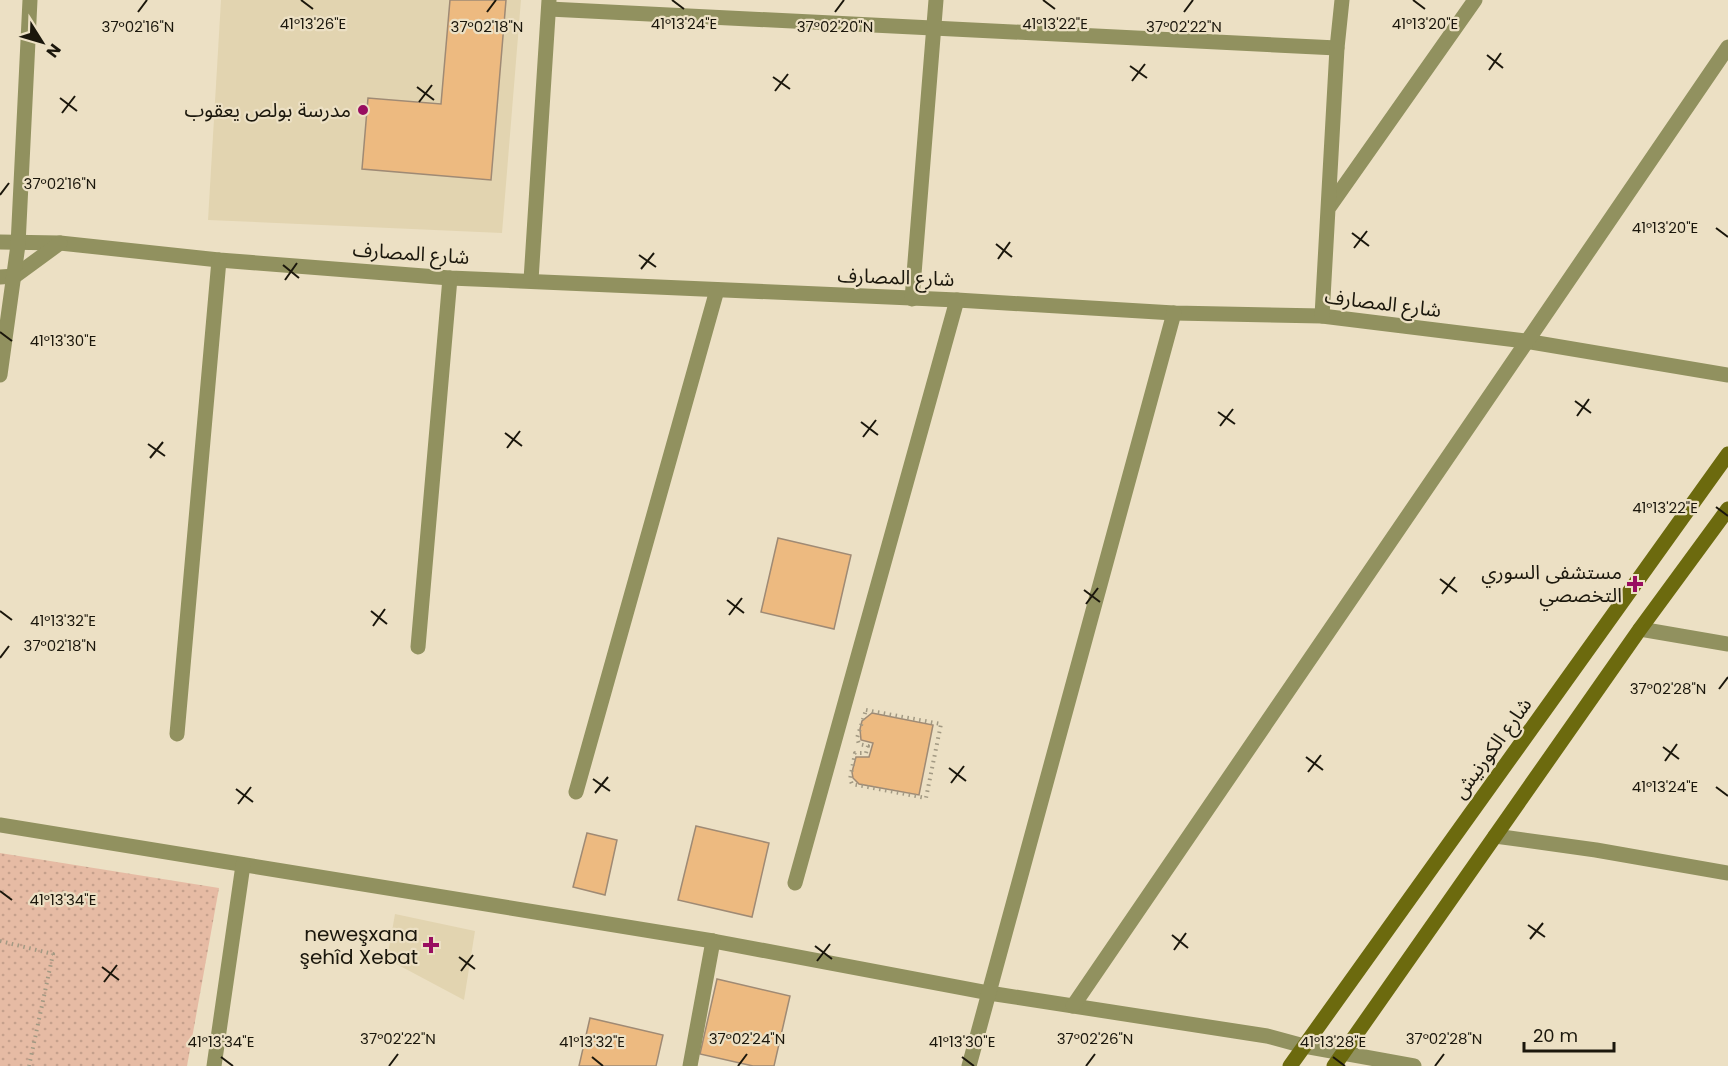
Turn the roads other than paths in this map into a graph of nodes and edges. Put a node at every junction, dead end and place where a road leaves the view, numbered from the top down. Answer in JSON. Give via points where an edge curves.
{"nodes":[{"id":1,"x":30,"y":0,"type":"edge"},
{"id":2,"x":936,"y":0,"type":"edge"},
{"id":3,"x":1342,"y":0,"type":"edge"},
{"id":4,"x":1475,"y":0,"type":"edge"},
{"id":5,"x":549,"y":5,"type":"edge"},
{"id":6,"x":934,"y":28,"type":"junction"},
{"id":7,"x":1728,"y":47,"type":"edge"},
{"id":8,"x":1337,"y":48,"type":"junction"},
{"id":9,"x":1330,"y":206,"type":"junction"},
{"id":10,"x":0,"y":242,"type":"edge"},
{"id":11,"x":60,"y":243,"type":"junction"},
{"id":12,"x":18,"y":244,"type":"junction"},
{"id":13,"x":219,"y":260,"type":"junction"},
{"id":14,"x":7,"y":276,"type":"edge"},
{"id":15,"x":450,"y":278,"type":"junction"},
{"id":16,"x":531,"y":280,"type":"junction"},
{"id":17,"x":717,"y":290,"type":"junction"},
{"id":18,"x":912,"y":299,"type":"junction"},
{"id":19,"x":957,"y":300,"type":"junction"},
{"id":20,"x":1174,"y":313,"type":"junction"},
{"id":21,"x":1322,"y":316,"type":"junction"},
{"id":22,"x":1525,"y":341,"type":"junction"},
{"id":23,"x":0,"y":375,"type":"edge"},
{"id":24,"x":1728,"y":375,"type":"edge"},
{"id":25,"x":1728,"y":454,"type":"edge"},
{"id":26,"x":1728,"y":509,"type":"edge"},
{"id":27,"x":1640,"y":629,"type":"junction"},
{"id":28,"x":1728,"y":644,"type":"edge"},
{"id":29,"x":418,"y":647,"type":"dead end"},
{"id":30,"x":177,"y":734,"type":"dead end"},
{"id":31,"x":576,"y":792,"type":"dead end"},
{"id":32,"x":0,"y":825,"type":"edge"},
{"id":33,"x":1495,"y":836,"type":"junction"},
{"id":34,"x":243,"y":865,"type":"junction"},
{"id":35,"x":1728,"y":873,"type":"edge"},
{"id":36,"x":795,"y":883,"type":"dead end"},
{"id":37,"x":713,"y":941,"type":"junction"},
{"id":38,"x":989,"y":993,"type":"junction"},
{"id":39,"x":1073,"y":1006,"type":"junction"},
{"id":40,"x":1304,"y":1046,"type":"junction"},
{"id":41,"x":1339,"y":1060,"type":"edge"},
{"id":42,"x":214,"y":1066,"type":"edge"},
{"id":43,"x":690,"y":1066,"type":"edge"},
{"id":44,"x":969,"y":1066,"type":"edge"},
{"id":45,"x":1290,"y":1066,"type":"edge"},
{"id":46,"x":1414,"y":1066,"type":"edge"}],
"edges":[{"from":1,"to":12,"type":"street"},
{"from":2,"to":6,"type":"street"},
{"from":3,"to":8,"type":"street"},
{"from":4,"to":9,"type":"street"},
{"from":5,"to":6,"type":"street"},
{"from":5,"to":16,"type":"street"},
{"from":6,"to":8,"type":"street"},
{"from":6,"to":18,"type":"street"},
{"from":7,"to":22,"type":"street"},
{"from":8,"to":9,"type":"street"},
{"from":9,"to":21,"type":"street"},
{"from":10,"to":12,"type":"street","name":"شارع المصارف"},
{"from":11,"to":12,"type":"street","name":"شارع المصارف"},
{"from":11,"to":13,"type":"street","name":"شارع المصارف"},
{"from":11,"to":14,"type":"street"},
{"from":12,"to":14,"type":"street"},
{"from":13,"to":15,"type":"street","name":"شارع المصارف"},
{"from":13,"to":30,"type":"street"},
{"from":14,"to":23,"type":"street"},
{"from":15,"to":16,"type":"street","name":"شارع المصارف"},
{"from":15,"to":29,"type":"street"},
{"from":16,"to":17,"type":"street","name":"شارع المصارف"},
{"from":17,"to":18,"type":"street","name":"شارع المصارف"},
{"from":17,"to":31,"type":"street"},
{"from":18,"to":19,"type":"street","name":"شارع المصارف"},
{"from":19,"to":20,"type":"street","name":"شارع المصارف"},
{"from":19,"to":36,"type":"street"},
{"from":20,"to":21,"type":"street","name":"شارع المصارف"},
{"from":20,"to":38,"type":"street"},
{"from":21,"to":22,"type":"street","name":"شارع المصارف"},
{"from":22,"to":24,"type":"street","name":"شارع المصارف"},
{"from":22,"to":39,"type":"street"},
{"from":25,"to":40,"type":"street","name":"شارع الكورنيش"},
{"from":26,"to":27,"type":"street"},
{"from":27,"to":28,"type":"street"},
{"from":27,"to":33,"type":"street"},
{"from":32,"to":34,"type":"street"},
{"from":33,"to":35,"type":"street"},
{"from":33,"to":41,"type":"street"},
{"from":34,"to":37,"type":"street"},
{"from":34,"to":42,"type":"street"},
{"from":37,"to":38,"type":"street"},
{"from":37,"to":43,"type":"street"},
{"from":38,"to":39,"type":"street"},
{"from":38,"to":44,"type":"street"},
{"from":39,"to":40,"type":"street","via":[[1267,1036]]},
{"from":40,"to":41,"type":"street"},
{"from":40,"to":45,"type":"street","name":"شارع الكورنيش"},
{"from":41,"to":46,"type":"street"}]}
